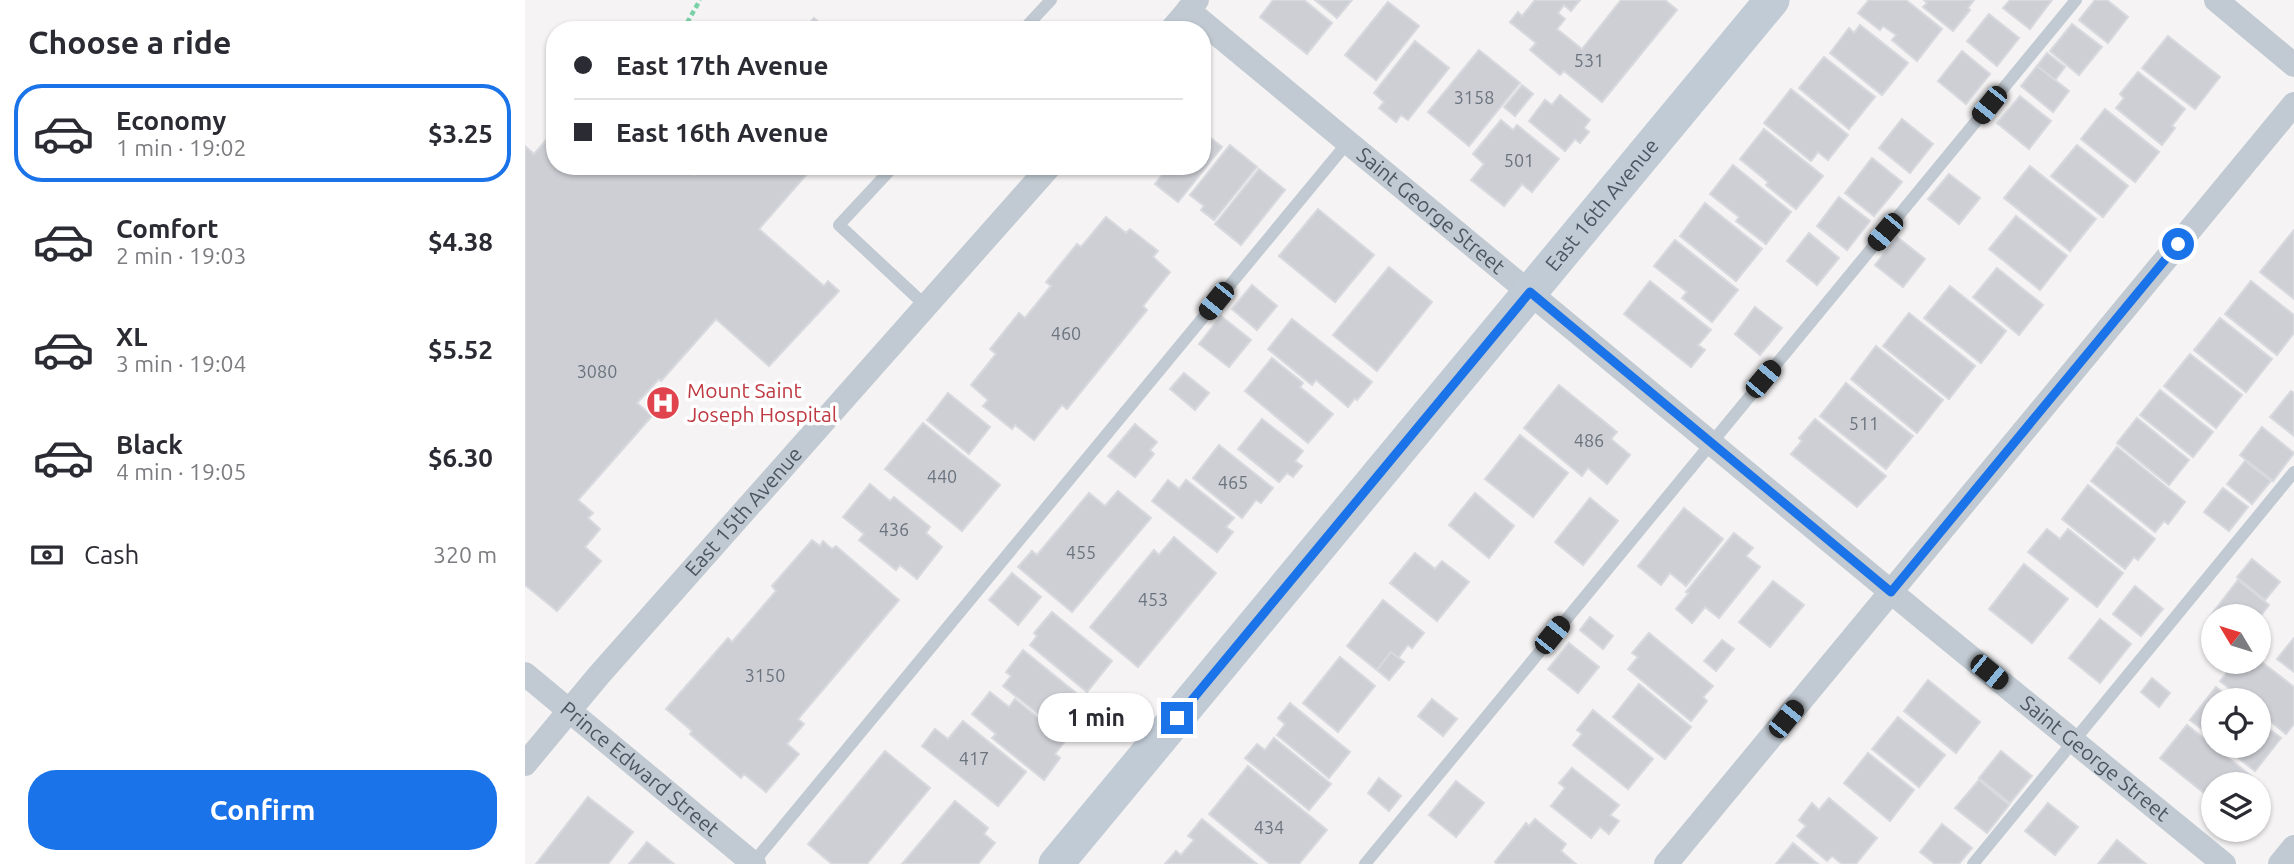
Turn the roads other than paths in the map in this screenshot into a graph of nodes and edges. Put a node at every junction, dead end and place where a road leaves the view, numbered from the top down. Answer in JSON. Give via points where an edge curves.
{"nodes":[{"id":1,"x":1051,"y":0,"type":"edge"},
{"id":2,"x":1772,"y":0,"type":"edge"},
{"id":3,"x":2076,"y":0,"type":"edge"},
{"id":4,"x":2216,"y":0,"type":"edge"},
{"id":5,"x":1192,"y":5,"type":"edge"},
{"id":6,"x":1031,"y":21,"type":"edge"},
{"id":7,"x":1179,"y":21,"type":"edge"},
{"id":8,"x":1210,"y":21,"type":"edge"},
{"id":9,"x":1211,"y":22,"type":"edge"},
{"id":10,"x":2294,"y":65,"type":"edge"},
{"id":11,"x":2294,"y":104,"type":"edge"},
{"id":12,"x":1347,"y":142,"type":"junction"},
{"id":13,"x":886,"y":175,"type":"edge"},
{"id":14,"x":1042,"y":175,"type":"edge"},
{"id":15,"x":1530,"y":292,"type":"junction"},
{"id":16,"x":926,"y":306,"type":"junction"},
{"id":17,"x":1711,"y":442,"type":"junction"},
{"id":18,"x":2294,"y":472,"type":"edge"},
{"id":19,"x":1891,"y":592,"type":"junction"},
{"id":20,"x":525,"y":674,"type":"edge"},
{"id":21,"x":569,"y":710,"type":"junction"},
{"id":22,"x":2074,"y":741,"type":"junction"},
{"id":23,"x":525,"y":764,"type":"edge"},
{"id":24,"x":2294,"y":847,"type":"edge"},
{"id":25,"x":753,"y":864,"type":"edge"},
{"id":26,"x":1056,"y":864,"type":"edge"},
{"id":27,"x":1364,"y":864,"type":"edge"},
{"id":28,"x":1667,"y":864,"type":"edge"},
{"id":29,"x":1973,"y":864,"type":"edge"},
{"id":30,"x":2224,"y":864,"type":"edge"},
{"id":31,"x":2280,"y":864,"type":"edge"}],
"edges":[{"from":1,"to":6,"type":"lane"},
{"from":2,"to":15,"type":"street","name":"East 16th Avenue"},
{"from":3,"to":17,"type":"lane"},
{"from":4,"to":10,"type":"street"},
{"from":5,"to":7,"type":"street"},
{"from":5,"to":8,"type":"street","name":"Saint George Street"},
{"from":9,"to":12,"type":"street","name":"Saint George Street"},
{"from":11,"to":19,"type":"street"},
{"from":12,"to":15,"type":"street","name":"Saint George Street"},
{"from":12,"to":25,"type":"lane"},
{"from":13,"to":16,"type":"lane","via":[[839,225]]},
{"from":14,"to":16,"type":"street","name":"East 15th Avenue"},
{"from":15,"to":17,"type":"street","name":"Saint George Street"},
{"from":15,"to":26,"type":"street","name":"East 16th Avenue"},
{"from":16,"to":21,"type":"street","name":"East 15th Avenue"},
{"from":17,"to":19,"type":"street","name":"Saint George Street"},
{"from":17,"to":27,"type":"lane"},
{"from":18,"to":22,"type":"lane"},
{"from":19,"to":22,"type":"street","name":"Saint George Street"},
{"from":19,"to":28,"type":"street"},
{"from":20,"to":21,"type":"street","name":"Prince Edward Street"},
{"from":21,"to":23,"type":"street","name":"East 15th Avenue"},
{"from":21,"to":25,"type":"street","name":"Prince Edward Street"},
{"from":22,"to":29,"type":"lane"},
{"from":22,"to":30,"type":"street","name":"Saint George Street"},
{"from":24,"to":31,"type":"street"}]}
